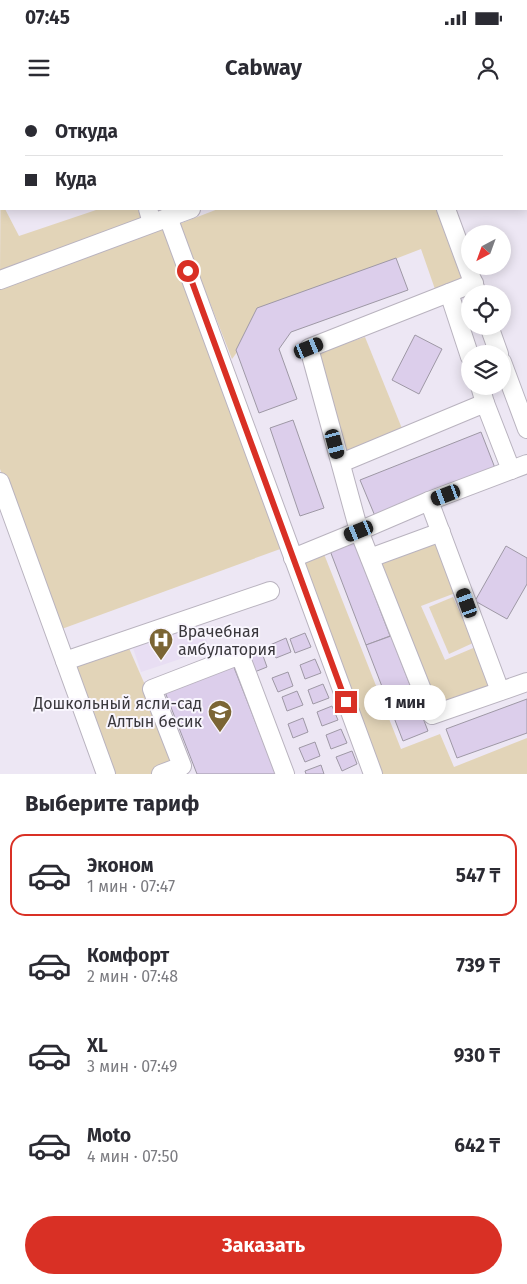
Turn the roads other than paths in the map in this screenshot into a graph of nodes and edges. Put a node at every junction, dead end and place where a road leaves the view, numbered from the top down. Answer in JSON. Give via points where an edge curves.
{"nodes":[{"id":1,"x":186,"y":210,"type":"edge"},
{"id":2,"x":446,"y":210,"type":"edge"},
{"id":3,"x":156,"y":216,"type":"edge"},
{"id":4,"x":0,"y":280,"type":"edge"},
{"id":5,"x":475,"y":285,"type":"edge"},
{"id":6,"x":461,"y":291,"type":"edge"},
{"id":7,"x":449,"y":293,"type":"junction"},
{"id":8,"x":466,"y":345,"type":"edge"},
{"id":9,"x":511,"y":386,"type":"edge"},
{"id":10,"x":483,"y":395,"type":"edge"},
{"id":11,"x":527,"y":429,"type":"edge"},
{"id":12,"x":341,"y":464,"type":"junction"},
{"id":13,"x":519,"y":467,"type":"edge"},
{"id":14,"x":0,"y":482,"type":"edge"},
{"id":15,"x":430,"y":501,"type":"junction"},
{"id":16,"x":359,"y":531,"type":"junction"},
{"id":17,"x":441,"y":532,"type":"junction"},
{"id":18,"x":293,"y":558,"type":"junction"},
{"id":19,"x":370,"y":558,"type":"junction"},
{"id":20,"x":270,"y":591,"type":"dead end"},
{"id":21,"x":64,"y":661,"type":"junction"},
{"id":22,"x":527,"y":682,"type":"edge"},
{"id":23,"x":500,"y":691,"type":"junction"},
{"id":24,"x":106,"y":774,"type":"edge"},
{"id":25,"x":161,"y":774,"type":"edge"},
{"id":26,"x":285,"y":774,"type":"edge"},
{"id":27,"x":373,"y":774,"type":"edge"}],
"edges":[{"from":1,"to":3,"type":"street"},
{"from":2,"to":5,"type":"street"},
{"from":3,"to":4,"type":"street"},
{"from":3,"to":18,"type":"street"},
{"from":6,"to":7,"type":"street"},
{"from":7,"to":8,"type":"street"},
{"from":7,"to":12,"type":"street","via":[[309,348]]},
{"from":9,"to":11,"type":"street"},
{"from":10,"to":12,"type":"street"},
{"from":10,"to":13,"type":"street"},
{"from":12,"to":16,"type":"street"},
{"from":13,"to":15,"type":"street"},
{"from":14,"to":21,"type":"street"},
{"from":15,"to":16,"type":"street"},
{"from":15,"to":17,"type":"street"},
{"from":16,"to":18,"type":"street"},
{"from":16,"to":19,"type":"street"},
{"from":17,"to":19,"type":"street"},
{"from":17,"to":23,"type":"street"},
{"from":18,"to":27,"type":"street"},
{"from":19,"to":23,"type":"street","via":[[432,715]]},
{"from":20,"to":21,"type":"street"},
{"from":21,"to":24,"type":"street"},
{"from":22,"to":23,"type":"street"},
{"from":25,"to":26,"type":"street","via":[[182,766],[152,689],[240,655]]}]}
